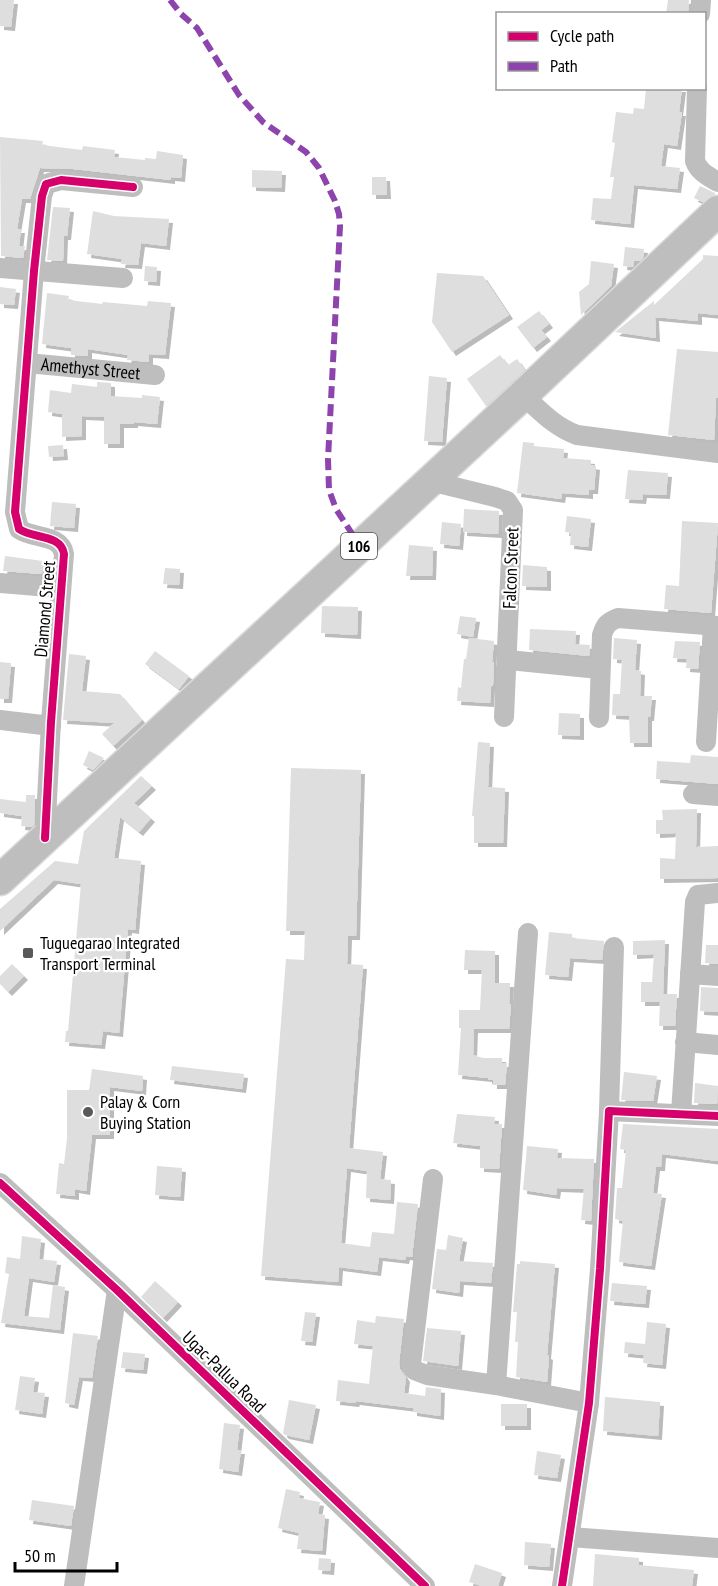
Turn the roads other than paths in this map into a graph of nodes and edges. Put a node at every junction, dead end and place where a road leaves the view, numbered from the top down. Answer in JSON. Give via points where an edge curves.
{"nodes":[{"id":1,"x":697,"y":90,"type":"edge"},
{"id":2,"x":718,"y":182,"type":"edge"},
{"id":3,"x":133,"y":187,"type":"dead end"},
{"id":4,"x":718,"y":211,"type":"edge"},
{"id":5,"x":0,"y":268,"type":"edge"},
{"id":6,"x":34,"y":271,"type":"junction"},
{"id":7,"x":123,"y":278,"type":"dead end"},
{"id":8,"x":27,"y":363,"type":"junction"},
{"id":9,"x":155,"y":375,"type":"dead end"},
{"id":10,"x":523,"y":395,"type":"junction"},
{"id":11,"x":718,"y":453,"type":"edge"},
{"id":12,"x":430,"y":481,"type":"junction"},
{"id":13,"x":0,"y":583,"type":"edge"},
{"id":14,"x":61,"y":588,"type":"junction"},
{"id":15,"x":716,"y":626,"type":"edge"},
{"id":16,"x":508,"y":660,"type":"junction"},
{"id":17,"x":599,"y":669,"type":"junction"},
{"id":18,"x":504,"y":717,"type":"dead end"},
{"id":19,"x":599,"y":718,"type":"dead end"},
{"id":20,"x":0,"y":720,"type":"edge"},
{"id":21,"x":51,"y":726,"type":"junction"},
{"id":22,"x":706,"y":742,"type":"dead end"},
{"id":23,"x":693,"y":794,"type":"dead end"},
{"id":24,"x":718,"y":796,"type":"edge"},
{"id":25,"x":45,"y":838,"type":"junction"},
{"id":26,"x":0,"y":880,"type":"edge"},
{"id":27,"x":718,"y":893,"type":"edge"},
{"id":28,"x":528,"y":933,"type":"dead end"},
{"id":29,"x":614,"y":947,"type":"dead end"},
{"id":30,"x":690,"y":974,"type":"junction"},
{"id":31,"x":718,"y":976,"type":"edge"},
{"id":32,"x":686,"y":1042,"type":"junction"},
{"id":33,"x":718,"y":1045,"type":"edge"},
{"id":34,"x":609,"y":1111,"type":"junction"},
{"id":35,"x":681,"y":1113,"type":"junction"},
{"id":36,"x":718,"y":1116,"type":"edge"},
{"id":37,"x":433,"y":1179,"type":"dead end"},
{"id":38,"x":0,"y":1183,"type":"edge"},
{"id":39,"x":117,"y":1290,"type":"junction"},
{"id":40,"x":496,"y":1384,"type":"junction"},
{"id":41,"x":589,"y":1403,"type":"junction"},
{"id":42,"x":570,"y":1537,"type":"junction"},
{"id":43,"x":718,"y":1548,"type":"edge"},
{"id":44,"x":74,"y":1586,"type":"edge"},
{"id":45,"x":425,"y":1586,"type":"edge"},
{"id":46,"x":562,"y":1586,"type":"edge"}],
"edges":[{"from":1,"to":2,"type":"street","via":[[694,161],[697,168]]},
{"from":3,"to":6,"type":"street","name":"Diamond Street","via":[[62,180],[46,184]]},
{"from":4,"to":10,"type":"highway","number":"106"},
{"from":5,"to":6,"type":"street"},
{"from":6,"to":7,"type":"street"},
{"from":6,"to":8,"type":"street","name":"Diamond Street"},
{"from":8,"to":9,"type":"street","name":"Amethyst Street"},
{"from":8,"to":14,"type":"street","name":"Diamond Street","via":[[16,520],[19,529],[27,534],[59,542],[63,547]]},
{"from":10,"to":11,"type":"street","via":[[562,430],[577,435]]},
{"from":10,"to":12,"type":"highway","number":"106"},
{"from":12,"to":16,"type":"street","name":"Falcon Street","via":[[495,497],[511,505]]},
{"from":12,"to":25,"type":"highway","number":"106"},
{"from":13,"to":14,"type":"street"},
{"from":14,"to":21,"type":"street","name":"Diamond Street"},
{"from":15,"to":17,"type":"street","via":[[618,618],[605,626]]},
{"from":15,"to":22,"type":"street"},
{"from":16,"to":17,"type":"street"},
{"from":16,"to":18,"type":"street","name":"Falcon Street"},
{"from":17,"to":19,"type":"street"},
{"from":20,"to":21,"type":"street"},
{"from":21,"to":25,"type":"street","name":"Diamond Street"},
{"from":23,"to":24,"type":"street"},
{"from":25,"to":26,"type":"highway","number":"106"},
{"from":27,"to":30,"type":"street","via":[[698,895],[695,902]]},
{"from":28,"to":40,"type":"street"},
{"from":29,"to":34,"type":"street"},
{"from":30,"to":31,"type":"street"},
{"from":30,"to":32,"type":"street"},
{"from":32,"to":33,"type":"street"},
{"from":32,"to":35,"type":"street"},
{"from":34,"to":35,"type":"street"},
{"from":34,"to":41,"type":"street"},
{"from":35,"to":36,"type":"street"},
{"from":37,"to":40,"type":"street","via":[[411,1364],[414,1370],[427,1375]]},
{"from":38,"to":39,"type":"street","name":"Ugac-Pallua Road"},
{"from":39,"to":44,"type":"street"},
{"from":39,"to":45,"type":"street","name":"Ugac-Pallua Road"},
{"from":40,"to":41,"type":"street"},
{"from":41,"to":42,"type":"street"},
{"from":42,"to":43,"type":"street"},
{"from":42,"to":46,"type":"street"}]}
